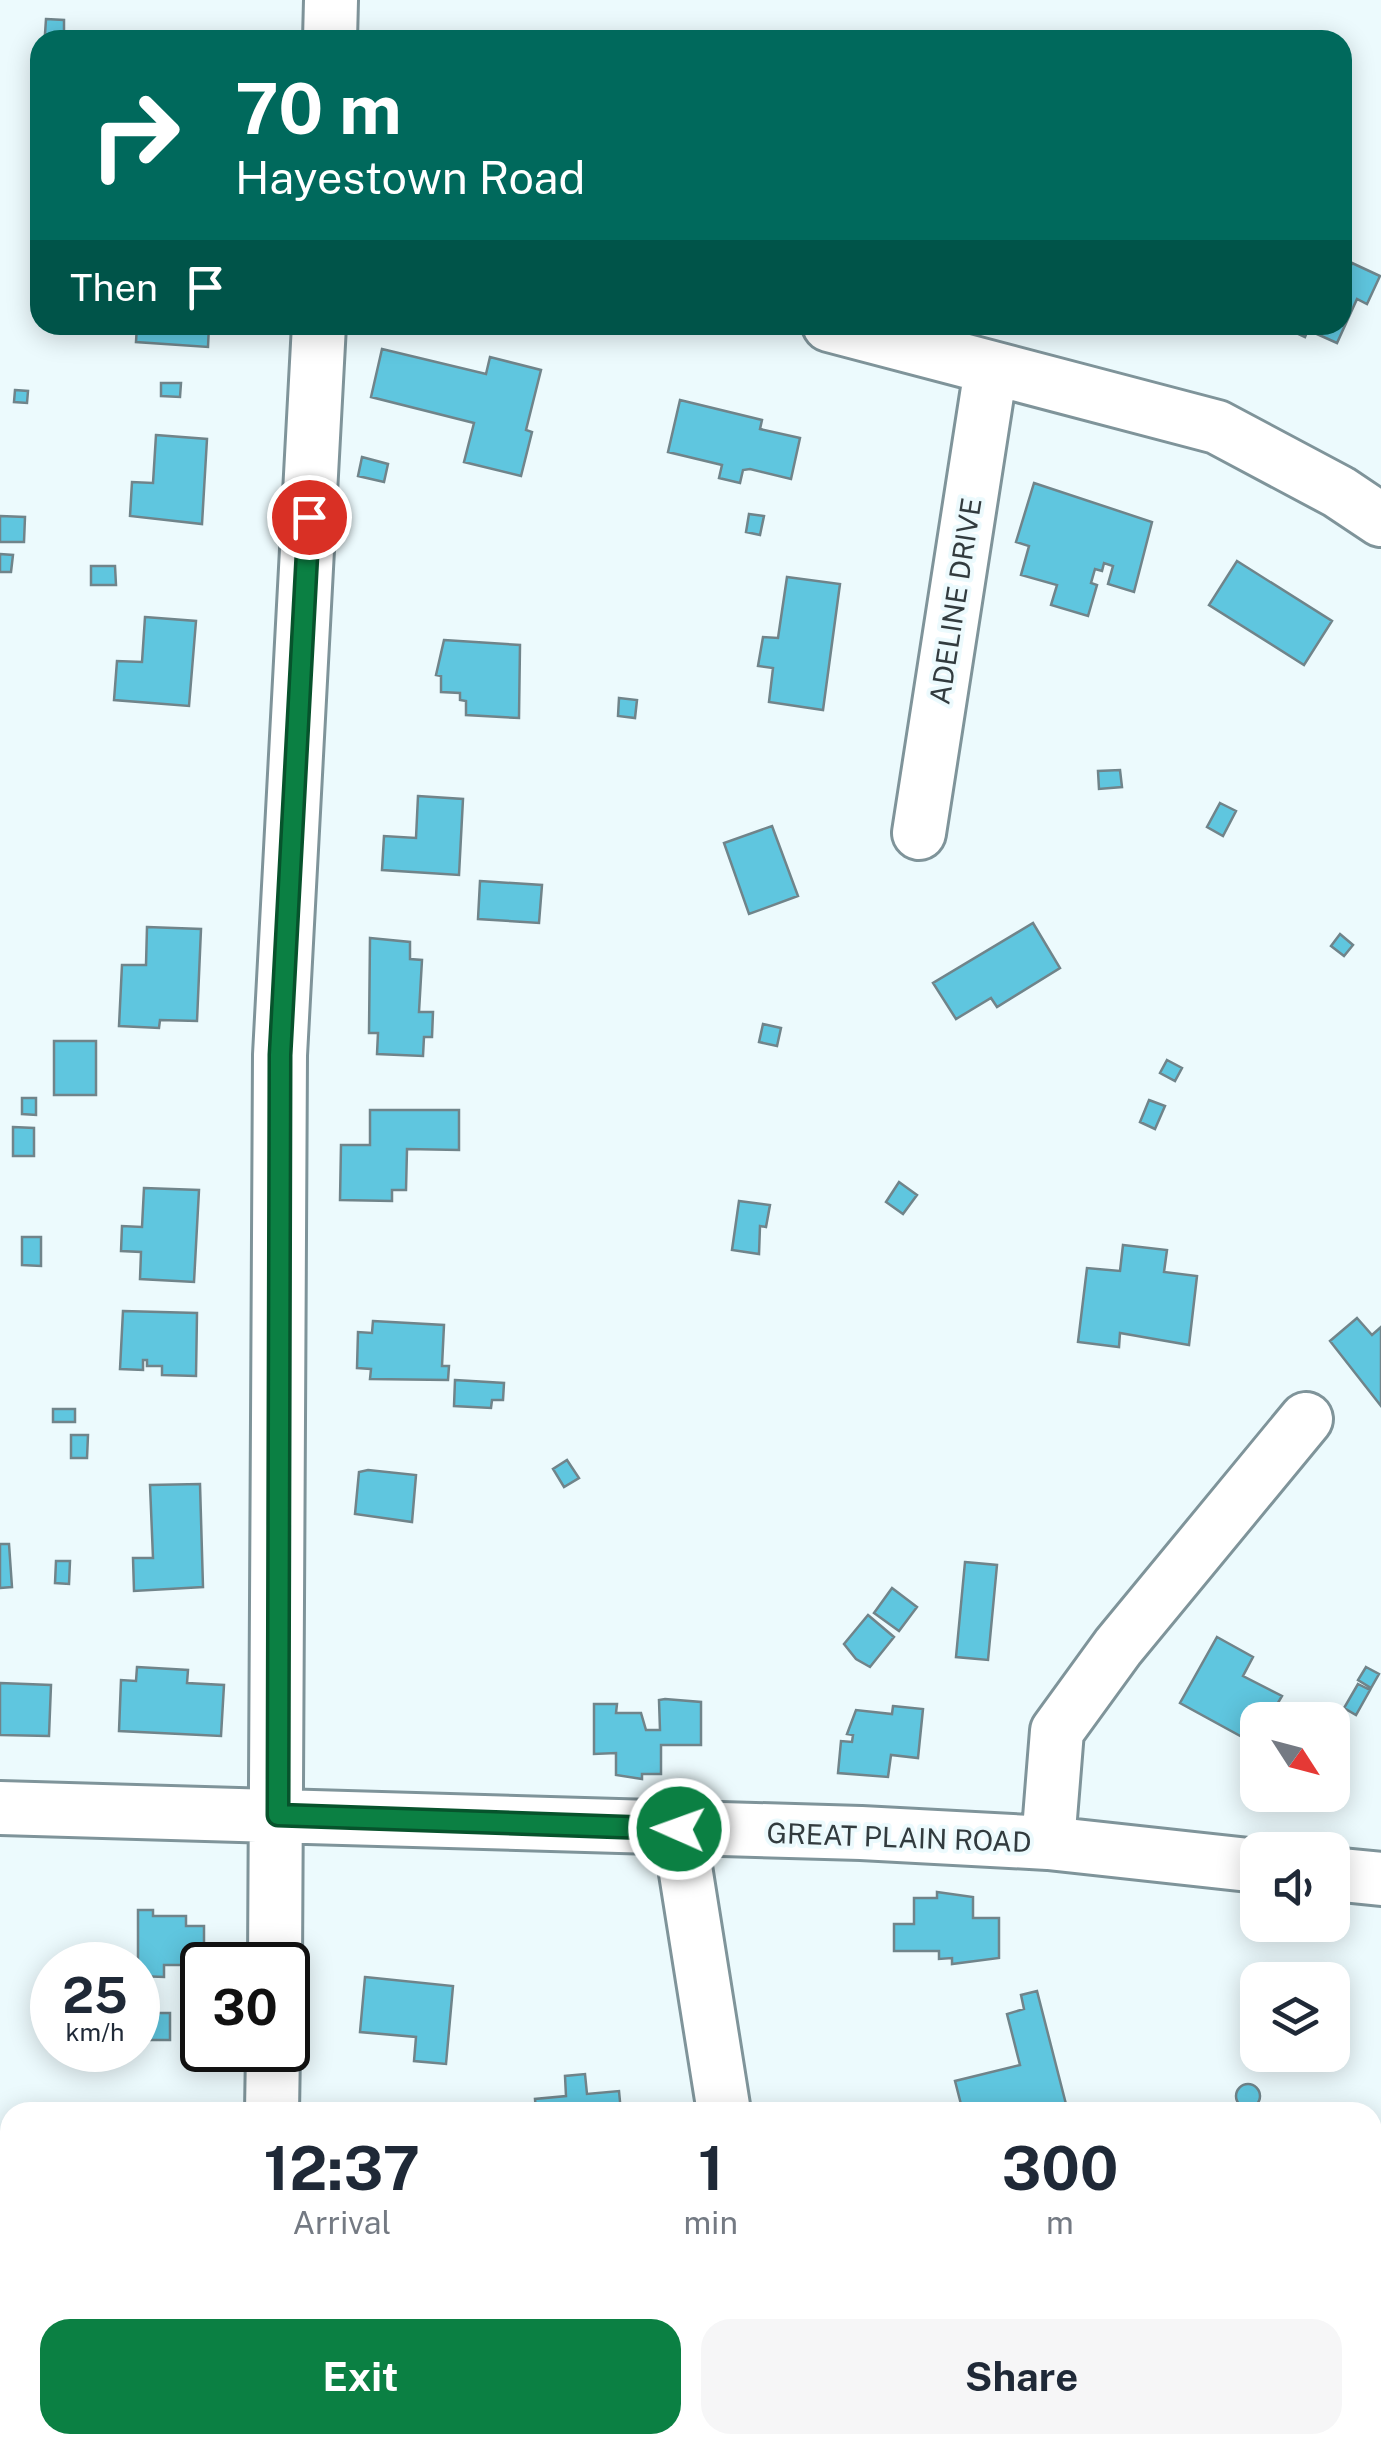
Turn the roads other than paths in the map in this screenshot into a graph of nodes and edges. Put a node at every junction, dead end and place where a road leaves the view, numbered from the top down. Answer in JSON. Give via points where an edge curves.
{"nodes":[{"id":1,"x":331,"y":0,"type":"edge"},
{"id":2,"x":330,"y":30,"type":"edge"},
{"id":3,"x":319,"y":335,"type":"edge"},
{"id":4,"x":867,"y":335,"type":"edge"},
{"id":5,"x":991,"y":368,"type":"junction"},
{"id":6,"x":1381,"y":520,"type":"edge"},
{"id":7,"x":920,"y":832,"type":"dead end"},
{"id":8,"x":1306,"y":1418,"type":"dead end"},
{"id":9,"x":0,"y":1808,"type":"edge"},
{"id":10,"x":278,"y":1815,"type":"junction"},
{"id":11,"x":679,"y":1829,"type":"junction"},
{"id":12,"x":1048,"y":1843,"type":"junction"},
{"id":13,"x":1240,"y":1864,"type":"edge"},
{"id":14,"x":1350,"y":1876,"type":"edge"},
{"id":15,"x":1381,"y":1879,"type":"edge"},
{"id":16,"x":275,"y":1942,"type":"edge"},
{"id":17,"x":273,"y":2072,"type":"edge"},
{"id":18,"x":272,"y":2102,"type":"edge"},
{"id":19,"x":722,"y":2102,"type":"edge"}],
"edges":[{"from":1,"to":2,"type":"street"},
{"from":3,"to":10,"type":"street","via":[[280,1055]]},
{"from":4,"to":5,"type":"street"},
{"from":5,"to":6,"type":"street","via":[[1217,426]]},
{"from":5,"to":7,"type":"street","name":"ADELINE DRIVE"},
{"from":8,"to":12,"type":"street","via":[[1118,1646],[1057,1731]]},
{"from":9,"to":10,"type":"street","name":"GREAT PLAIN ROAD"},
{"from":10,"to":11,"type":"street","name":"GREAT PLAIN ROAD"},
{"from":10,"to":16,"type":"street"},
{"from":11,"to":12,"type":"street","name":"GREAT PLAIN ROAD"},
{"from":11,"to":19,"type":"street"},
{"from":12,"to":13,"type":"street","name":"GREAT PLAIN ROAD"},
{"from":14,"to":15,"type":"street"},
{"from":17,"to":18,"type":"street"}]}
